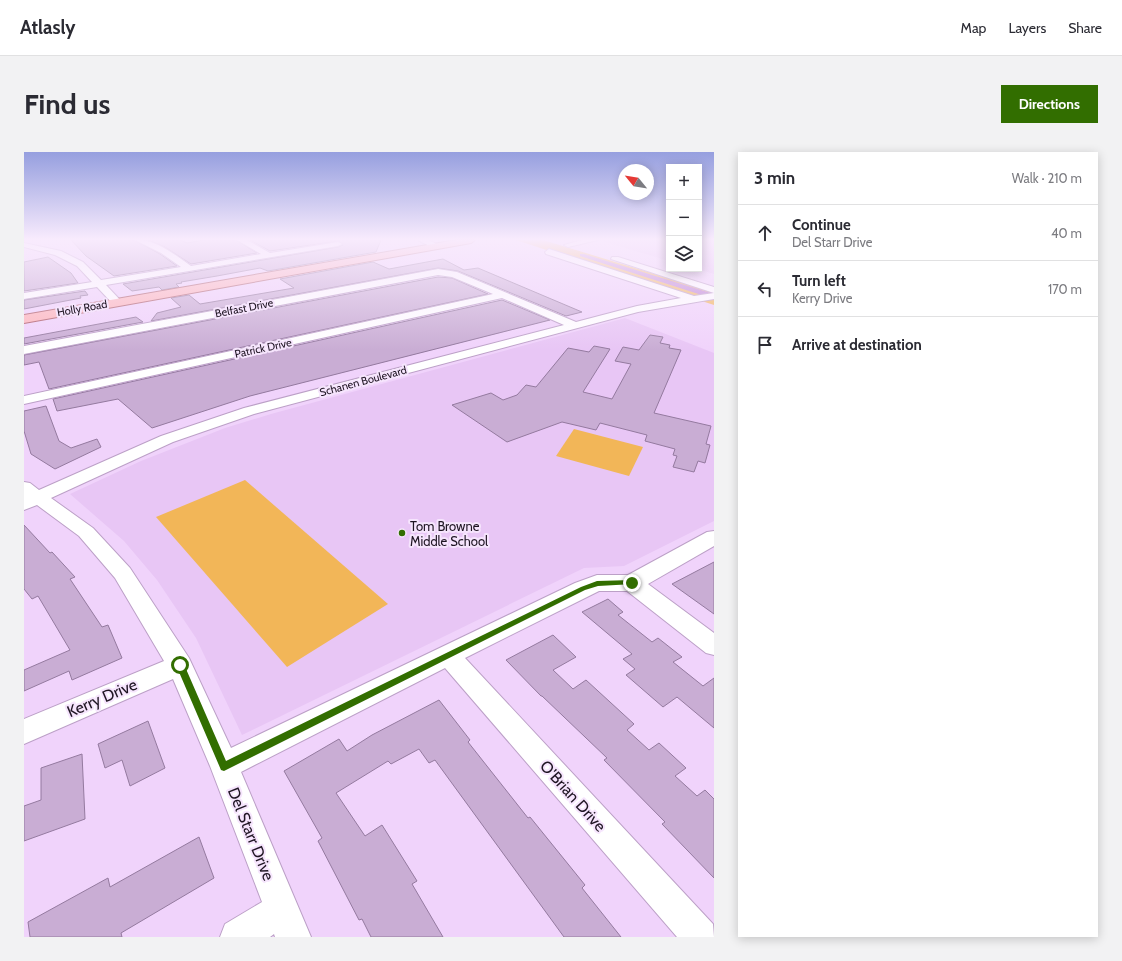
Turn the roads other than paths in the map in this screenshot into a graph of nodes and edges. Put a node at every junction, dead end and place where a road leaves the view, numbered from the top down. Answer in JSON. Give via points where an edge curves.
{"nodes":[{"id":1,"x":92,"y":277,"type":"edge"},
{"id":2,"x":144,"y":277,"type":"edge"},
{"id":3,"x":261,"y":277,"type":"edge"},
{"id":4,"x":408,"y":277,"type":"edge"},
{"id":5,"x":460,"y":277,"type":"edge"},
{"id":6,"x":633,"y":277,"type":"edge"},
{"id":7,"x":671,"y":277,"type":"edge"},
{"id":8,"x":99,"y":284,"type":"junction"},
{"id":9,"x":714,"y":290,"type":"edge"},
{"id":10,"x":502,"y":295,"type":"junction"},
{"id":11,"x":24,"y":296,"type":"edge"},
{"id":12,"x":703,"y":297,"type":"edge"},
{"id":13,"x":116,"y":302,"type":"junction"},
{"id":14,"x":714,"y":306,"type":"edge"},
{"id":15,"x":24,"y":319,"type":"edge"},
{"id":16,"x":574,"y":326,"type":"junction"},
{"id":17,"x":24,"y":350,"type":"edge"},
{"id":18,"x":24,"y":400,"type":"edge"},
{"id":19,"x":29,"y":496,"type":"edge"},
{"id":20,"x":714,"y":537,"type":"edge"},
{"id":21,"x":632,"y":583,"type":"junction"},
{"id":22,"x":714,"y":646,"type":"edge"},
{"id":23,"x":447,"y":654,"type":"junction"},
{"id":24,"x":180,"y":665,"type":"junction"},
{"id":25,"x":24,"y":732,"type":"edge"},
{"id":26,"x":224,"y":766,"type":"junction"},
{"id":27,"x":287,"y":923,"type":"edge"},
{"id":28,"x":238,"y":937,"type":"edge"},
{"id":29,"x":700,"y":937,"type":"edge"}],
"edges":[{"from":1,"to":8,"type":"street"},
{"from":2,"to":8,"type":"street"},
{"from":3,"to":13,"type":"main road","name":"Holly Road"},
{"from":4,"to":17,"type":"street","name":"Belfast Drive"},
{"from":5,"to":10,"type":"street","name":"Belfast Drive"},
{"from":6,"to":12,"type":"street"},
{"from":7,"to":9,"type":"street"},
{"from":8,"to":11,"type":"street"},
{"from":8,"to":13,"type":"street"},
{"from":10,"to":16,"type":"street","name":"Belfast Drive"},
{"from":10,"to":18,"type":"street","name":"Patrick Drive"},
{"from":12,"to":14,"type":"street"},
{"from":12,"to":16,"type":"street","name":"Schanen Boulevard","via":[[637,309]]},
{"from":13,"to":15,"type":"main road","name":"Holly Road"},
{"from":16,"to":19,"type":"street","name":"Schanen Boulevard","via":[[249,411],[167,439]]},
{"from":19,"to":24,"type":"street","name":"Del Starr Drive","via":[[86,532],[123,572]]},
{"from":20,"to":21,"type":"street"},
{"from":21,"to":22,"type":"street"},
{"from":21,"to":23,"type":"street","via":[[597,583],[583,588]]},
{"from":23,"to":26,"type":"street"},
{"from":23,"to":29,"type":"street","name":"O'Brian Drive"},
{"from":24,"to":25,"type":"street","name":"Kerry Drive"},
{"from":24,"to":26,"type":"street","name":"Del Starr Drive"},
{"from":26,"to":27,"type":"street","name":"Del Starr Drive"},
{"from":27,"to":28,"type":"street"}]}
